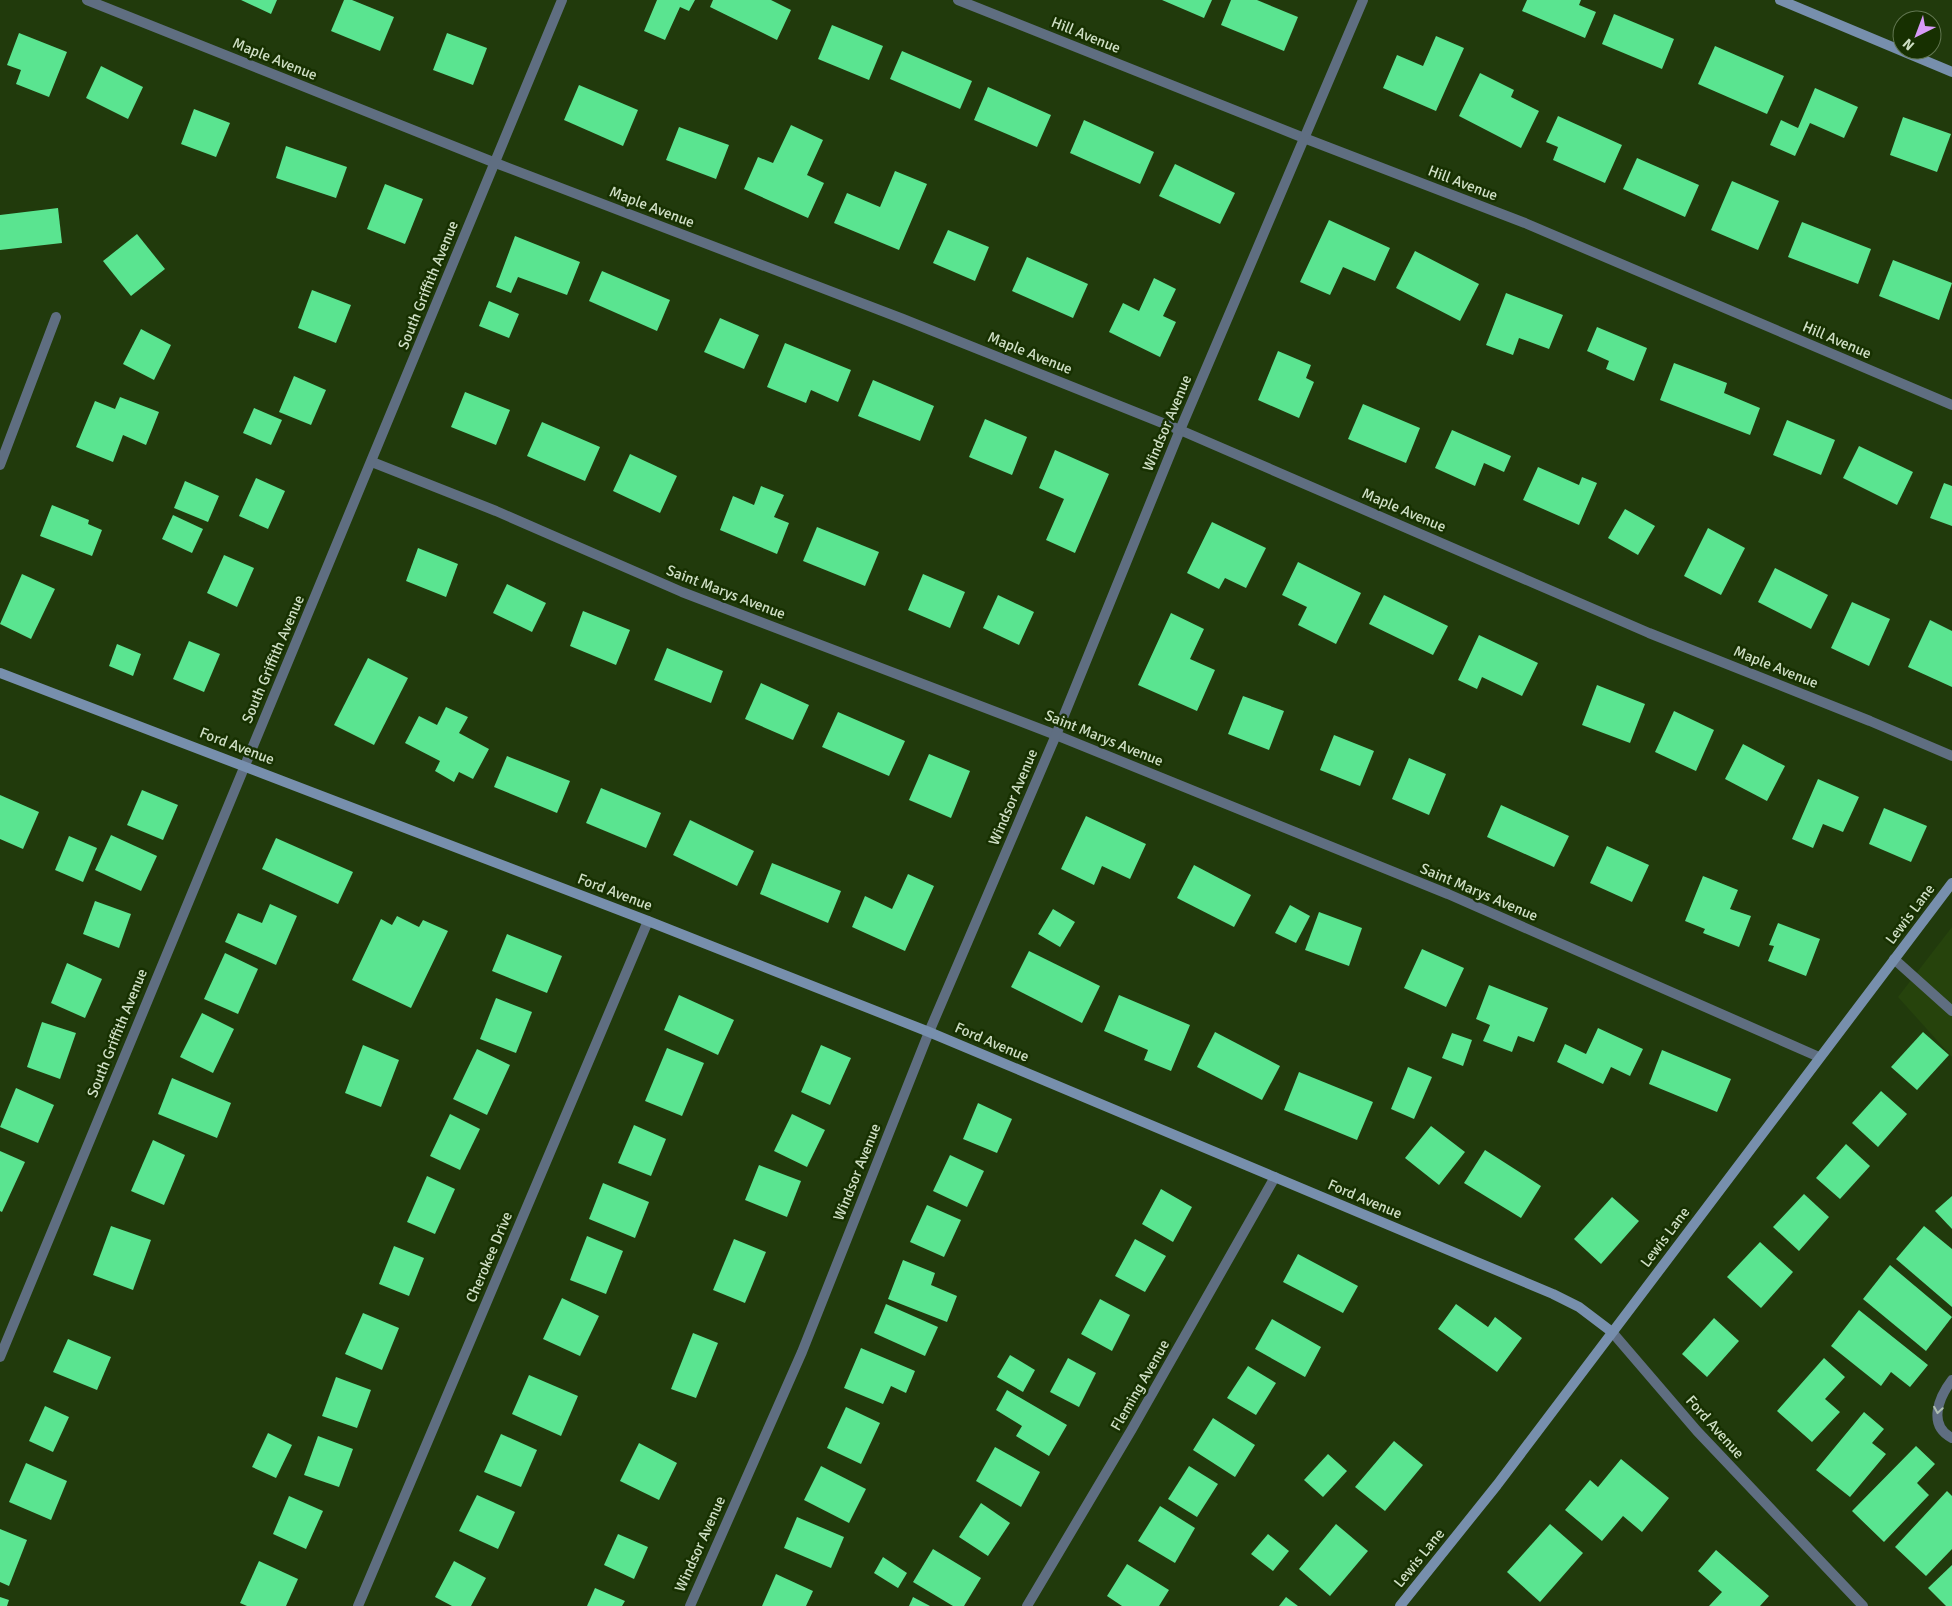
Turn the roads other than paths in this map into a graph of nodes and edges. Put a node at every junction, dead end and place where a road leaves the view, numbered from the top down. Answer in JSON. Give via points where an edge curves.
{"nodes":[{"id":1,"x":87,"y":0,"type":"edge"},
{"id":2,"x":562,"y":0,"type":"edge"},
{"id":3,"x":958,"y":0,"type":"edge"},
{"id":4,"x":1363,"y":0,"type":"edge"},
{"id":5,"x":1780,"y":0,"type":"edge"},
{"id":6,"x":1952,"y":72,"type":"edge"},
{"id":7,"x":1304,"y":138,"type":"junction"},
{"id":8,"x":493,"y":162,"type":"junction"},
{"id":9,"x":56,"y":317,"type":"dead end"},
{"id":10,"x":1952,"y":405,"type":"edge"},
{"id":11,"x":1180,"y":430,"type":"junction"},
{"id":12,"x":372,"y":462,"type":"junction"},
{"id":13,"x":0,"y":465,"type":"edge"},
{"id":14,"x":0,"y":673,"type":"edge"},
{"id":15,"x":1056,"y":735,"type":"junction"},
{"id":16,"x":1952,"y":756,"type":"edge"},
{"id":17,"x":244,"y":765,"type":"junction"},
{"id":18,"x":1952,"y":883,"type":"edge"},
{"id":19,"x":648,"y":921,"type":"junction"},
{"id":20,"x":1894,"y":959,"type":"junction"},
{"id":21,"x":1952,"y":1011,"type":"edge"},
{"id":22,"x":929,"y":1032,"type":"junction"},
{"id":23,"x":1818,"y":1057,"type":"junction"},
{"id":24,"x":1275,"y":1177,"type":"junction"},
{"id":25,"x":1612,"y":1332,"type":"junction"},
{"id":26,"x":0,"y":1357,"type":"edge"},
{"id":27,"x":1952,"y":1380,"type":"edge"},
{"id":28,"x":1952,"y":1438,"type":"edge"},
{"id":29,"x":1861,"y":1605,"type":"edge"},
{"id":30,"x":358,"y":1606,"type":"edge"},
{"id":31,"x":690,"y":1606,"type":"edge"},
{"id":32,"x":1027,"y":1606,"type":"edge"},
{"id":33,"x":1400,"y":1606,"type":"edge"}],
"edges":[{"from":1,"to":8,"type":"street","name":"Maple Avenue"},
{"from":2,"to":8,"type":"street","name":"South Griffith Avenue"},
{"from":3,"to":7,"type":"street","name":"Hill Avenue"},
{"from":4,"to":7,"type":"street","name":"Windsor Avenue"},
{"from":5,"to":6,"type":"street"},
{"from":7,"to":10,"type":"street","name":"Hill Avenue","via":[[1525,223]]},
{"from":7,"to":11,"type":"street","name":"Windsor Avenue"},
{"from":8,"to":11,"type":"street","name":"Maple Avenue","via":[[903,319]]},
{"from":8,"to":12,"type":"street","name":"South Griffith Avenue"},
{"from":9,"to":13,"type":"street"},
{"from":11,"to":15,"type":"street","name":"Windsor Avenue"},
{"from":11,"to":16,"type":"street","name":"Maple Avenue","via":[[1649,632]]},
{"from":12,"to":15,"type":"street","name":"Saint Marys Avenue","via":[[496,511],[682,592]]},
{"from":12,"to":17,"type":"street","name":"South Griffith Avenue"},
{"from":14,"to":17,"type":"street","name":"Ford Avenue"},
{"from":15,"to":22,"type":"street","name":"Windsor Avenue"},
{"from":15,"to":23,"type":"street","name":"Saint Marys Avenue","via":[[1448,894]]},
{"from":17,"to":19,"type":"street","name":"Ford Avenue"},
{"from":17,"to":26,"type":"street","name":"South Griffith Avenue"},
{"from":18,"to":20,"type":"street","name":"Lewis Lane"},
{"from":19,"to":22,"type":"street","name":"Ford Avenue"},
{"from":19,"to":30,"type":"street","name":"Cherokee Drive"},
{"from":20,"to":21,"type":"street"},
{"from":20,"to":23,"type":"street","name":"Lewis Lane"},
{"from":22,"to":24,"type":"street","name":"Ford Avenue"},
{"from":22,"to":31,"type":"street","name":"Windsor Avenue","via":[[802,1352]]},
{"from":23,"to":25,"type":"street","name":"Lewis Lane"},
{"from":24,"to":25,"type":"street","name":"Ford Avenue","via":[[1553,1294],[1580,1307]]},
{"from":24,"to":32,"type":"street","name":"Fleming Avenue"},
{"from":25,"to":29,"type":"street","name":"Ford Avenue","via":[[1697,1431]]},
{"from":25,"to":33,"type":"street","name":"Lewis Lane","via":[[1497,1486]]},
{"from":27,"to":28,"type":"street","one_way":true,"via":[[1936,1413],[1941,1430]]}]}
